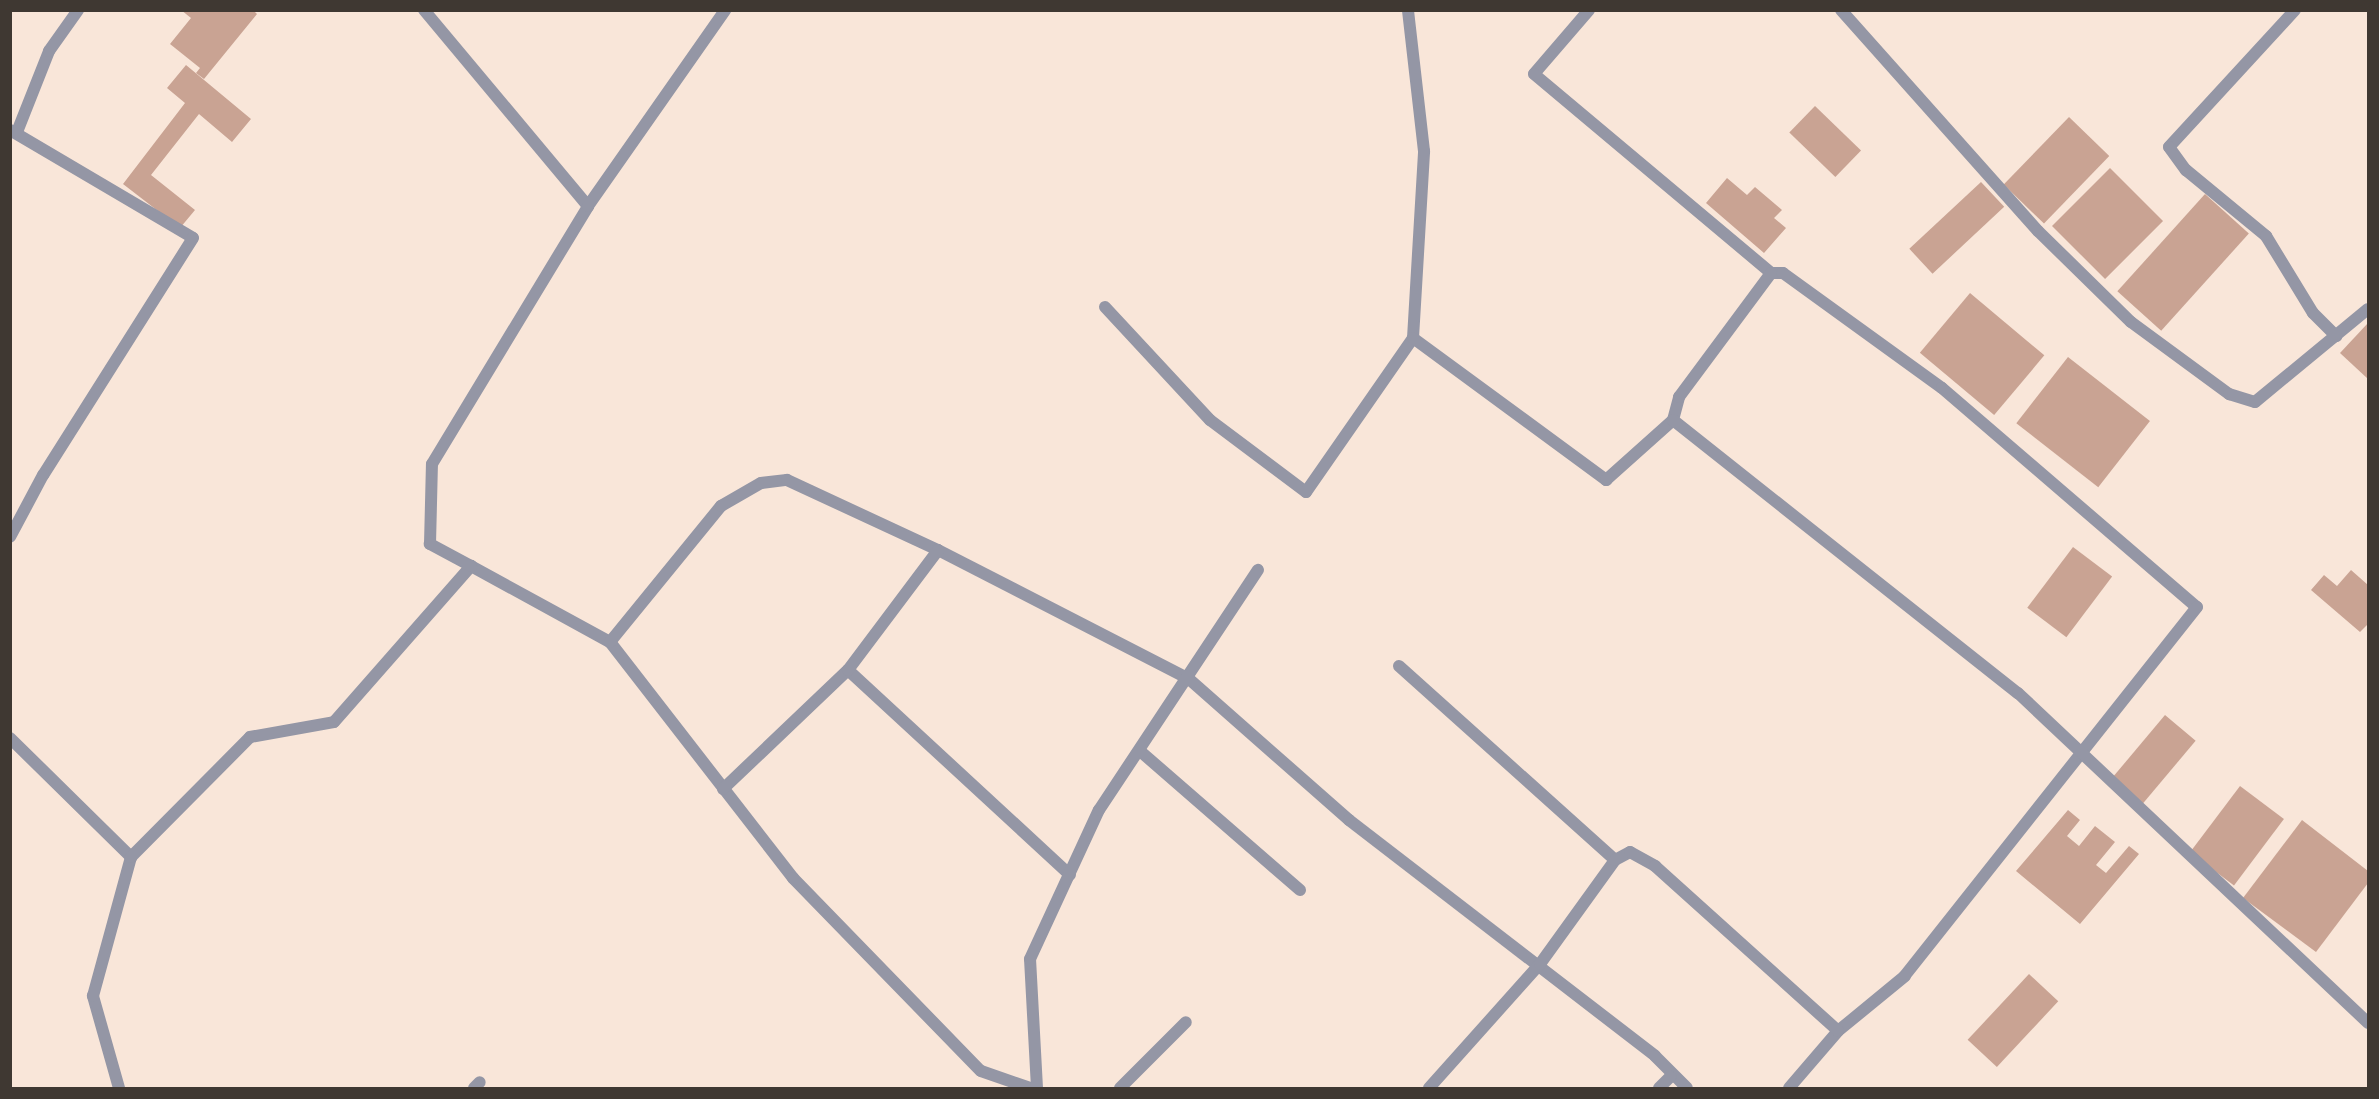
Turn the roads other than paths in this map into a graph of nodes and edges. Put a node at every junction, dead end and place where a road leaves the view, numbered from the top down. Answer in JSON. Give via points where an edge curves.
{"nodes":[{"id":1,"x":78,"y":10,"type":"edge"},
{"id":2,"x":424,"y":10,"type":"edge"},
{"id":3,"x":725,"y":10,"type":"edge"},
{"id":4,"x":1408,"y":10,"type":"edge"},
{"id":5,"x":1589,"y":10,"type":"edge"},
{"id":6,"x":1841,"y":10,"type":"edge"},
{"id":7,"x":2295,"y":10,"type":"edge"},
{"id":8,"x":14,"y":131,"type":"edge"},
{"id":9,"x":588,"y":206,"type":"junction"},
{"id":10,"x":1772,"y":273,"type":"junction"},
{"id":11,"x":1105,"y":308,"type":"dead end"},
{"id":12,"x":2368,"y":309,"type":"edge"},
{"id":13,"x":2336,"y":336,"type":"junction"},
{"id":14,"x":1413,"y":338,"type":"junction"},
{"id":15,"x":1673,"y":420,"type":"junction"},
{"id":16,"x":10,"y":537,"type":"edge"},
{"id":17,"x":938,"y":550,"type":"junction"},
{"id":18,"x":471,"y":566,"type":"junction"},
{"id":19,"x":1258,"y":570,"type":"dead end"},
{"id":20,"x":610,"y":642,"type":"junction"},
{"id":21,"x":1398,"y":666,"type":"dead end"},
{"id":22,"x":848,"y":670,"type":"junction"},
{"id":23,"x":1189,"y":679,"type":"junction"},
{"id":24,"x":10,"y":738,"type":"edge"},
{"id":25,"x":1140,"y":751,"type":"junction"},
{"id":26,"x":2081,"y":754,"type":"junction"},
{"id":27,"x":723,"y":789,"type":"junction"},
{"id":28,"x":131,"y":857,"type":"junction"},
{"id":29,"x":1615,"y":860,"type":"junction"},
{"id":30,"x":1070,"y":875,"type":"junction"},
{"id":31,"x":1300,"y":890,"type":"dead end"},
{"id":32,"x":1540,"y":964,"type":"junction"},
{"id":33,"x":1186,"y":1022,"type":"dead end"},
{"id":34,"x":2368,"y":1023,"type":"edge"},
{"id":35,"x":1838,"y":1031,"type":"junction"},
{"id":36,"x":1670,"y":1077,"type":"junction"},
{"id":37,"x":119,"y":1089,"type":"edge"},
{"id":38,"x":1030,"y":1089,"type":"edge"},
{"id":39,"x":1037,"y":1089,"type":"edge"},
{"id":40,"x":1120,"y":1089,"type":"edge"},
{"id":41,"x":1429,"y":1089,"type":"edge"},
{"id":42,"x":1659,"y":1089,"type":"edge"},
{"id":43,"x":1687,"y":1089,"type":"edge"},
{"id":44,"x":1790,"y":1089,"type":"edge"}],
"edges":[{"from":1,"to":8,"type":"street","via":[[49,51]]},
{"from":2,"to":9,"type":"street"},
{"from":3,"to":9,"type":"street"},
{"from":4,"to":14,"type":"street","via":[[1424,151]]},
{"from":5,"to":10,"type":"street","via":[[1534,74]]},
{"from":6,"to":13,"type":"street","via":[[2055,248],[2131,322],[2229,394],[2255,402]]},
{"from":7,"to":13,"type":"street","via":[[2169,147],[2186,170],[2266,236],[2313,313]]},
{"from":8,"to":16,"type":"street","via":[[193,238],[43,475]]},
{"from":9,"to":18,"type":"street","via":[[432,464],[430,544]]},
{"from":10,"to":15,"type":"street","via":[[1679,397]]},
{"from":10,"to":26,"type":"street","via":[[1783,273],[1942,388],[2197,607]]},
{"from":11,"to":14,"type":"street","via":[[1210,420],[1306,492]]},
{"from":12,"to":13,"type":"street"},
{"from":14,"to":15,"type":"street","via":[[1606,480]]},
{"from":15,"to":26,"type":"street","via":[[2018,693]]},
{"from":17,"to":20,"type":"street","via":[[787,480],[761,483],[721,506]]},
{"from":17,"to":22,"type":"street"},
{"from":17,"to":23,"type":"street"},
{"from":18,"to":20,"type":"street"},
{"from":18,"to":28,"type":"street","via":[[334,722],[250,737]]},
{"from":19,"to":23,"type":"street"},
{"from":20,"to":27,"type":"street"},
{"from":21,"to":29,"type":"street"},
{"from":22,"to":27,"type":"street"},
{"from":22,"to":30,"type":"street"},
{"from":23,"to":25,"type":"street"},
{"from":23,"to":32,"type":"street","via":[[1349,820]]},
{"from":24,"to":28,"type":"street"},
{"from":25,"to":30,"type":"street","via":[[1100,810]]},
{"from":25,"to":31,"type":"street"},
{"from":26,"to":34,"type":"street"},
{"from":26,"to":35,"type":"street","via":[[1905,976]]},
{"from":27,"to":38,"type":"street","via":[[793,878],[981,1071]]},
{"from":28,"to":37,"type":"street","via":[[93,996]]},
{"from":29,"to":32,"type":"street"},
{"from":29,"to":35,"type":"street","via":[[1630,852],[1655,866]]},
{"from":30,"to":39,"type":"street","via":[[1030,959]]},
{"from":32,"to":36,"type":"street","via":[[1655,1056]]},
{"from":32,"to":41,"type":"street"},
{"from":33,"to":40,"type":"street"},
{"from":35,"to":44,"type":"street"},
{"from":36,"to":42,"type":"street"},
{"from":36,"to":43,"type":"street"}]}
